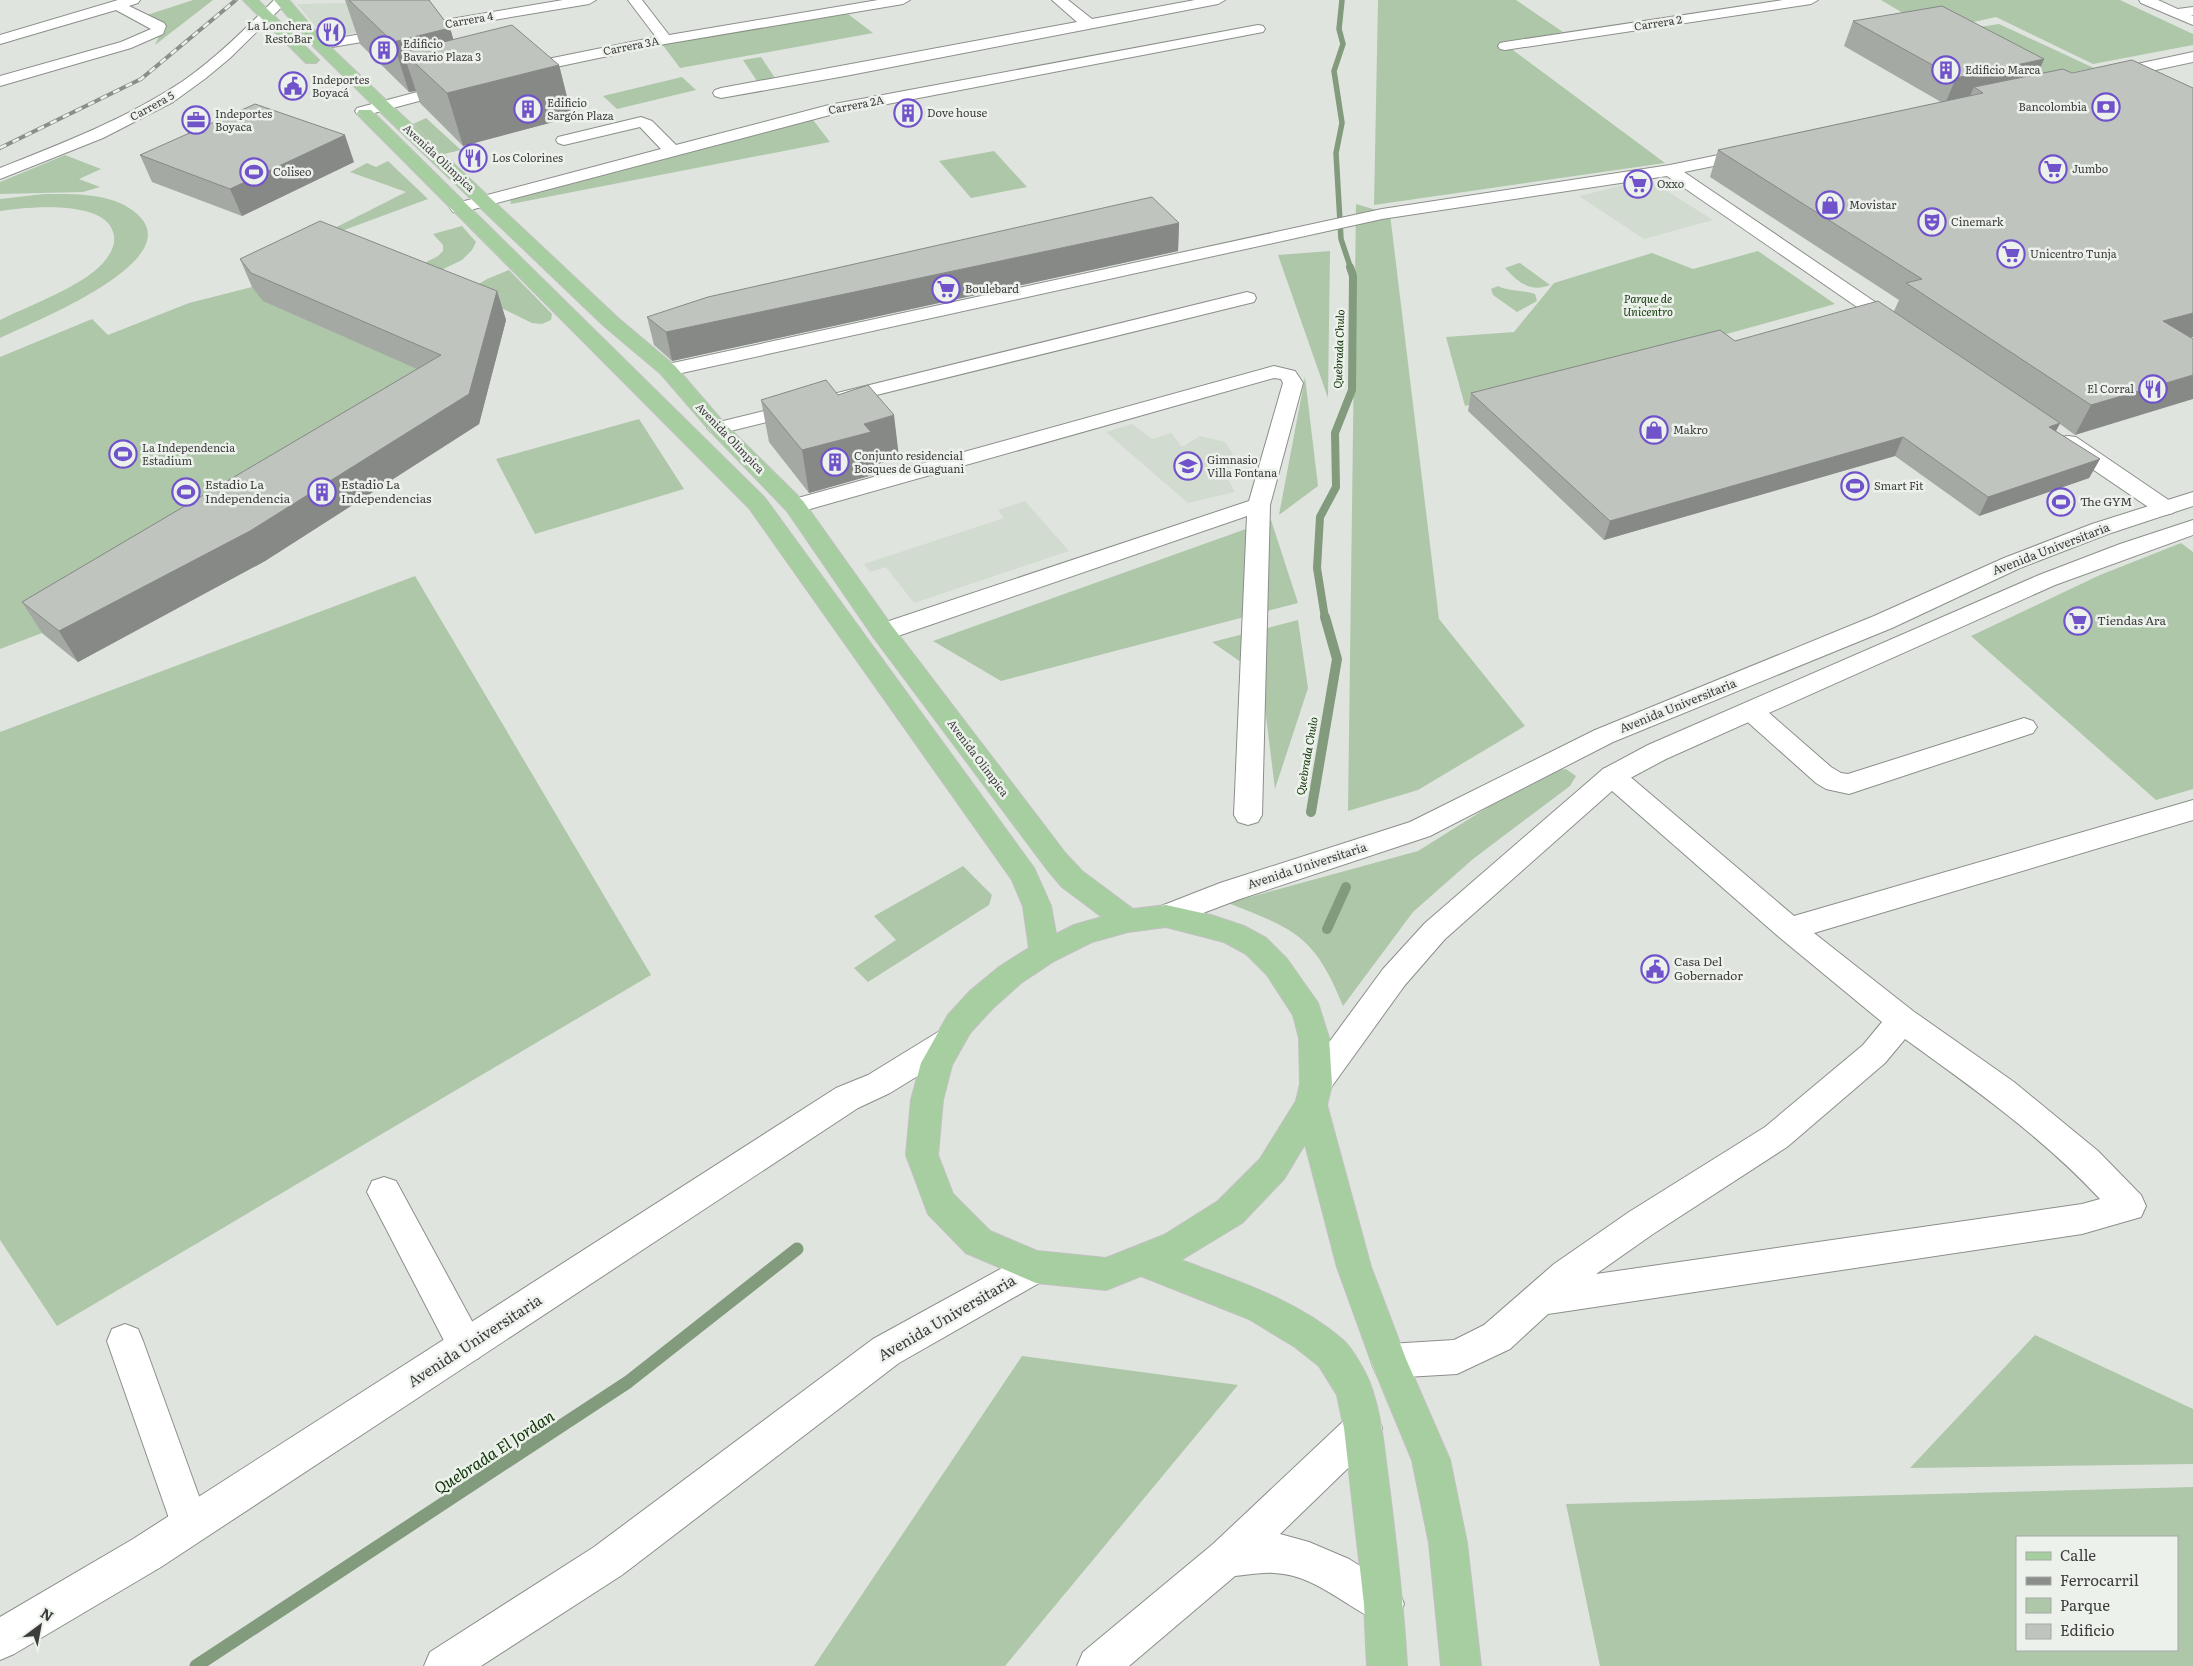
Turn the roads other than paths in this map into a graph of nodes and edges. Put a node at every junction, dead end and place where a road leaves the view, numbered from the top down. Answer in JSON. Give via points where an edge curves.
{"nodes":[{"id":1,"x":133,"y":0,"type":"edge"},
{"id":2,"x":250,"y":0,"type":"edge"},
{"id":3,"x":281,"y":0,"type":"edge"},
{"id":4,"x":589,"y":0,"type":"edge"},
{"id":5,"x":635,"y":0,"type":"edge"},
{"id":6,"x":903,"y":0,"type":"edge"},
{"id":7,"x":1060,"y":0,"type":"edge"},
{"id":8,"x":1811,"y":0,"type":"edge"},
{"id":9,"x":2146,"y":0,"type":"edge"},
{"id":10,"x":1222,"y":2,"type":"edge"},
{"id":11,"x":859,"y":4,"type":"edge"},
{"id":12,"x":117,"y":5,"type":"junction"},
{"id":13,"x":2193,"y":10,"type":"edge"},
{"id":14,"x":2175,"y":14,"type":"junction"},
{"id":15,"x":267,"y":15,"type":"junction"},
{"id":16,"x":1243,"y":17,"type":"dead end"},
{"id":17,"x":2193,"y":22,"type":"edge"},
{"id":18,"x":1087,"y":23,"type":"junction"},
{"id":19,"x":4,"y":36,"type":"edge"},
{"id":20,"x":665,"y":40,"type":"junction"},
{"id":21,"x":320,"y":45,"type":"junction"},
{"id":22,"x":1506,"y":46,"type":"dead end"},
{"id":23,"x":2193,"y":57,"type":"edge"},
{"id":24,"x":321,"y":71,"type":"dead end"},
{"id":25,"x":508,"y":72,"type":"edge"},
{"id":26,"x":2096,"y":78,"type":"edge"},
{"id":27,"x":803,"y":80,"type":"junction"},
{"id":28,"x":0,"y":81,"type":"edge"},
{"id":29,"x":470,"y":83,"type":"edge"},
{"id":30,"x":721,"y":93,"type":"dead end"},
{"id":31,"x":348,"y":99,"type":"dead end"},
{"id":32,"x":383,"y":106,"type":"junction"},
{"id":33,"x":829,"y":110,"type":"junction"},
{"id":34,"x":363,"y":111,"type":"junction"},
{"id":35,"x":564,"y":140,"type":"dead end"},
{"id":36,"x":1767,"y":149,"type":"edge"},
{"id":37,"x":673,"y":152,"type":"junction"},
{"id":38,"x":1670,"y":170,"type":"junction"},
{"id":39,"x":0,"y":174,"type":"edge"},
{"id":40,"x":485,"y":201,"type":"junction"},
{"id":41,"x":459,"y":208,"type":"junction"},
{"id":42,"x":1247,"y":298,"type":"dead end"},
{"id":43,"x":1909,"y":334,"type":"edge"},
{"id":44,"x":668,"y":370,"type":"junction"},
{"id":45,"x":718,"y":428,"type":"junction"},
{"id":46,"x":2050,"y":429,"type":"edge"},
{"id":47,"x":2193,"y":500,"type":"edge"},
{"id":48,"x":1259,"y":505,"type":"junction"},
{"id":49,"x":795,"y":506,"type":"junction"},
{"id":50,"x":2165,"y":508,"type":"junction"},
{"id":51,"x":2193,"y":527,"type":"edge"},
{"id":52,"x":883,"y":632,"type":"junction"},
{"id":53,"x":1751,"y":711,"type":"junction"},
{"id":54,"x":2024,"y":727,"type":"dead end"},
{"id":55,"x":1612,"y":776,"type":"junction"},
{"id":56,"x":2193,"y":810,"type":"edge"},
{"id":57,"x":1248,"y":815,"type":"dead end"},
{"id":58,"x":1166,"y":916,"type":"junction"},
{"id":59,"x":1128,"y":921,"type":"junction"},
{"id":60,"x":1789,"y":930,"type":"junction"},
{"id":61,"x":1044,"y":953,"type":"junction"},
{"id":62,"x":1902,"y":1020,"type":"junction"},
{"id":63,"x":949,"y":1041,"type":"junction"},
{"id":64,"x":1314,"y":1094,"type":"junction"},
{"id":65,"x":384,"y":1192,"type":"dead end"},
{"id":66,"x":1140,"y":1260,"type":"junction"},
{"id":67,"x":1036,"y":1267,"type":"junction"},
{"id":68,"x":1543,"y":1298,"type":"junction"},
{"id":69,"x":124,"y":1341,"type":"dead end"},
{"id":70,"x":466,"y":1346,"type":"junction"},
{"id":71,"x":1389,"y":1361,"type":"junction"},
{"id":72,"x":1363,"y":1428,"type":"junction"},
{"id":73,"x":190,"y":1524,"type":"junction"},
{"id":74,"x":1228,"y":1558,"type":"junction"},
{"id":75,"x":1384,"y":1604,"type":"junction"},
{"id":76,"x":0,"y":1640,"type":"edge"},
{"id":77,"x":444,"y":1666,"type":"edge"},
{"id":78,"x":1097,"y":1666,"type":"edge"},
{"id":79,"x":1388,"y":1666,"type":"edge"},
{"id":80,"x":1461,"y":1666,"type":"edge"}],
"edges":[{"from":1,"to":12,"type":"street"},
{"from":2,"to":15,"type":"main road"},
{"from":3,"to":15,"type":"street","name":"Carrera 5"},
{"from":3,"to":21,"type":"main road","name":"Avenida Olimpica"},
{"from":4,"to":21,"type":"street","name":"Carrera 4"},
{"from":5,"to":20,"type":"street"},
{"from":6,"to":11,"type":"street","name":"Carrera 3A"},
{"from":7,"to":18,"type":"street"},
{"from":8,"to":22,"type":"street","name":"Carrera 2"},
{"from":9,"to":14,"type":"street"},
{"from":10,"to":18,"type":"street"},
{"from":11,"to":20,"type":"street","name":"Carrera 3A"},
{"from":12,"to":19,"type":"street"},
{"from":12,"to":28,"type":"street","via":[[159,26],[158,31],[126,45]]},
{"from":13,"to":14,"type":"street"},
{"from":14,"to":17,"type":"street"},
{"from":15,"to":24,"type":"main road"},
{"from":15,"to":39,"type":"street","name":"Carrera 5","via":[[190,84],[159,103]]},
{"from":16,"to":33,"type":"street","name":"Carrera 2A","via":[[1258,29]]},
{"from":18,"to":27,"type":"street"},
{"from":20,"to":25,"type":"street","name":"Carrera 3A"},
{"from":21,"to":32,"type":"main road","name":"Avenida Olimpica"},
{"from":23,"to":26,"type":"street"},
{"from":27,"to":30,"type":"street"},
{"from":27,"to":33,"type":"street"},
{"from":29,"to":32,"type":"street"},
{"from":31,"to":34,"type":"main road","name":"Avenida Olimpica"},
{"from":32,"to":34,"type":"street"},
{"from":32,"to":40,"type":"main road","name":"Avenida Olimpica"},
{"from":33,"to":37,"type":"street","name":"Carrera 2A"},
{"from":34,"to":41,"type":"main road","name":"Avenida Olimpica"},
{"from":35,"to":37,"type":"street","via":[[641,122]]},
{"from":36,"to":38,"type":"street"},
{"from":37,"to":40,"type":"street","name":"Carrera 2A"},
{"from":38,"to":43,"type":"street"},
{"from":38,"to":44,"type":"street","via":[[1382,214]]},
{"from":40,"to":41,"type":"street","name":"Carrera 2A"},
{"from":40,"to":44,"type":"main road","name":"Avenida Olimpica","via":[[610,322]]},
{"from":41,"to":61,"type":"main road","name":"Avenida Olimpica","via":[[757,503],[1024,876],[1036,906]]},
{"from":42,"to":45,"type":"street"},
{"from":44,"to":45,"type":"main road","name":"Avenida Olimpica"},
{"from":45,"to":49,"type":"main road","name":"Avenida Olimpica"},
{"from":46,"to":50,"type":"street"},
{"from":47,"to":50,"type":"street","name":"Avenida Universitaria"},
{"from":48,"to":49,"type":"street","via":[[1293,383],[1288,376],[1274,372]]},
{"from":48,"to":52,"type":"street"},
{"from":48,"to":57,"type":"street"},
{"from":49,"to":52,"type":"main road","name":"Avenida Olimpica"},
{"from":50,"to":58,"type":"street","name":"Avenida Universitaria","via":[[2012,563],[1883,622],[1604,736],[1420,829],[1230,891]]},
{"from":51,"to":53,"type":"street","via":[[2047,580]]},
{"from":52,"to":59,"type":"main road","name":"Avenida Olimpica","via":[[1056,861],[1072,879]]},
{"from":53,"to":54,"type":"street","via":[[1828,780],[1849,784]]},
{"from":53,"to":55,"type":"street","via":[[1657,752]]},
{"from":55,"to":60,"type":"street"},
{"from":55,"to":64,"type":"street","via":[[1435,931],[1394,977]]},
{"from":56,"to":60,"type":"street"},
{"from":58,"to":59,"type":"main road"},
{"from":58,"to":64,"type":"main road","via":[[1234,934],[1256,946],[1277,967],[1307,1012],[1314,1038]]},
{"from":59,"to":61,"type":"main road","via":[[1084,932]]},
{"from":60,"to":62,"type":"street"},
{"from":61,"to":63,"type":"main road","via":[[1010,975],[981,1000],[959,1024]]},
{"from":62,"to":68,"type":"street","via":[[1874,1054],[1776,1137],[1641,1223],[1566,1275]]},
{"from":62,"to":68,"type":"street","via":[[2003,1092],[2086,1161],[2129,1206],[2082,1219]]},
{"from":63,"to":67,"type":"main road","via":[[937,1063],[927,1100],[922,1155],[940,1203],[978,1242]]},
{"from":63,"to":70,"type":"street","name":"Avenida Universitaria","via":[[879,1084],[847,1098]]},
{"from":64,"to":66,"type":"main road","via":[[1272,1169],[1230,1212],[1176,1246]]},
{"from":64,"to":71,"type":"main road","via":[[1354,1267]]},
{"from":65,"to":70,"type":"street"},
{"from":66,"to":67,"type":"main road","via":[[1106,1274]]},
{"from":66,"to":72,"type":"main road","via":[[1262,1307],[1308,1335],[1332,1354],[1354,1389]]},
{"from":67,"to":77,"type":"street","name":"Avenida Universitaria","via":[[886,1351],[608,1561]]},
{"from":68,"to":71,"type":"street","via":[[1497,1337],[1457,1357]]},
{"from":69,"to":73,"type":"street"},
{"from":70,"to":73,"type":"street","name":"Avenida Universitaria"},
{"from":71,"to":80,"type":"main road","via":[[1431,1460],[1448,1543]]},
{"from":72,"to":74,"type":"street"},
{"from":72,"to":75,"type":"main road"},
{"from":73,"to":76,"type":"street","name":"Avenida Universitaria"},
{"from":74,"to":75,"type":"street","via":[[1280,1554],[1309,1562],[1335,1572]]},
{"from":74,"to":78,"type":"street"},
{"from":75,"to":79,"type":"main road"}]}
